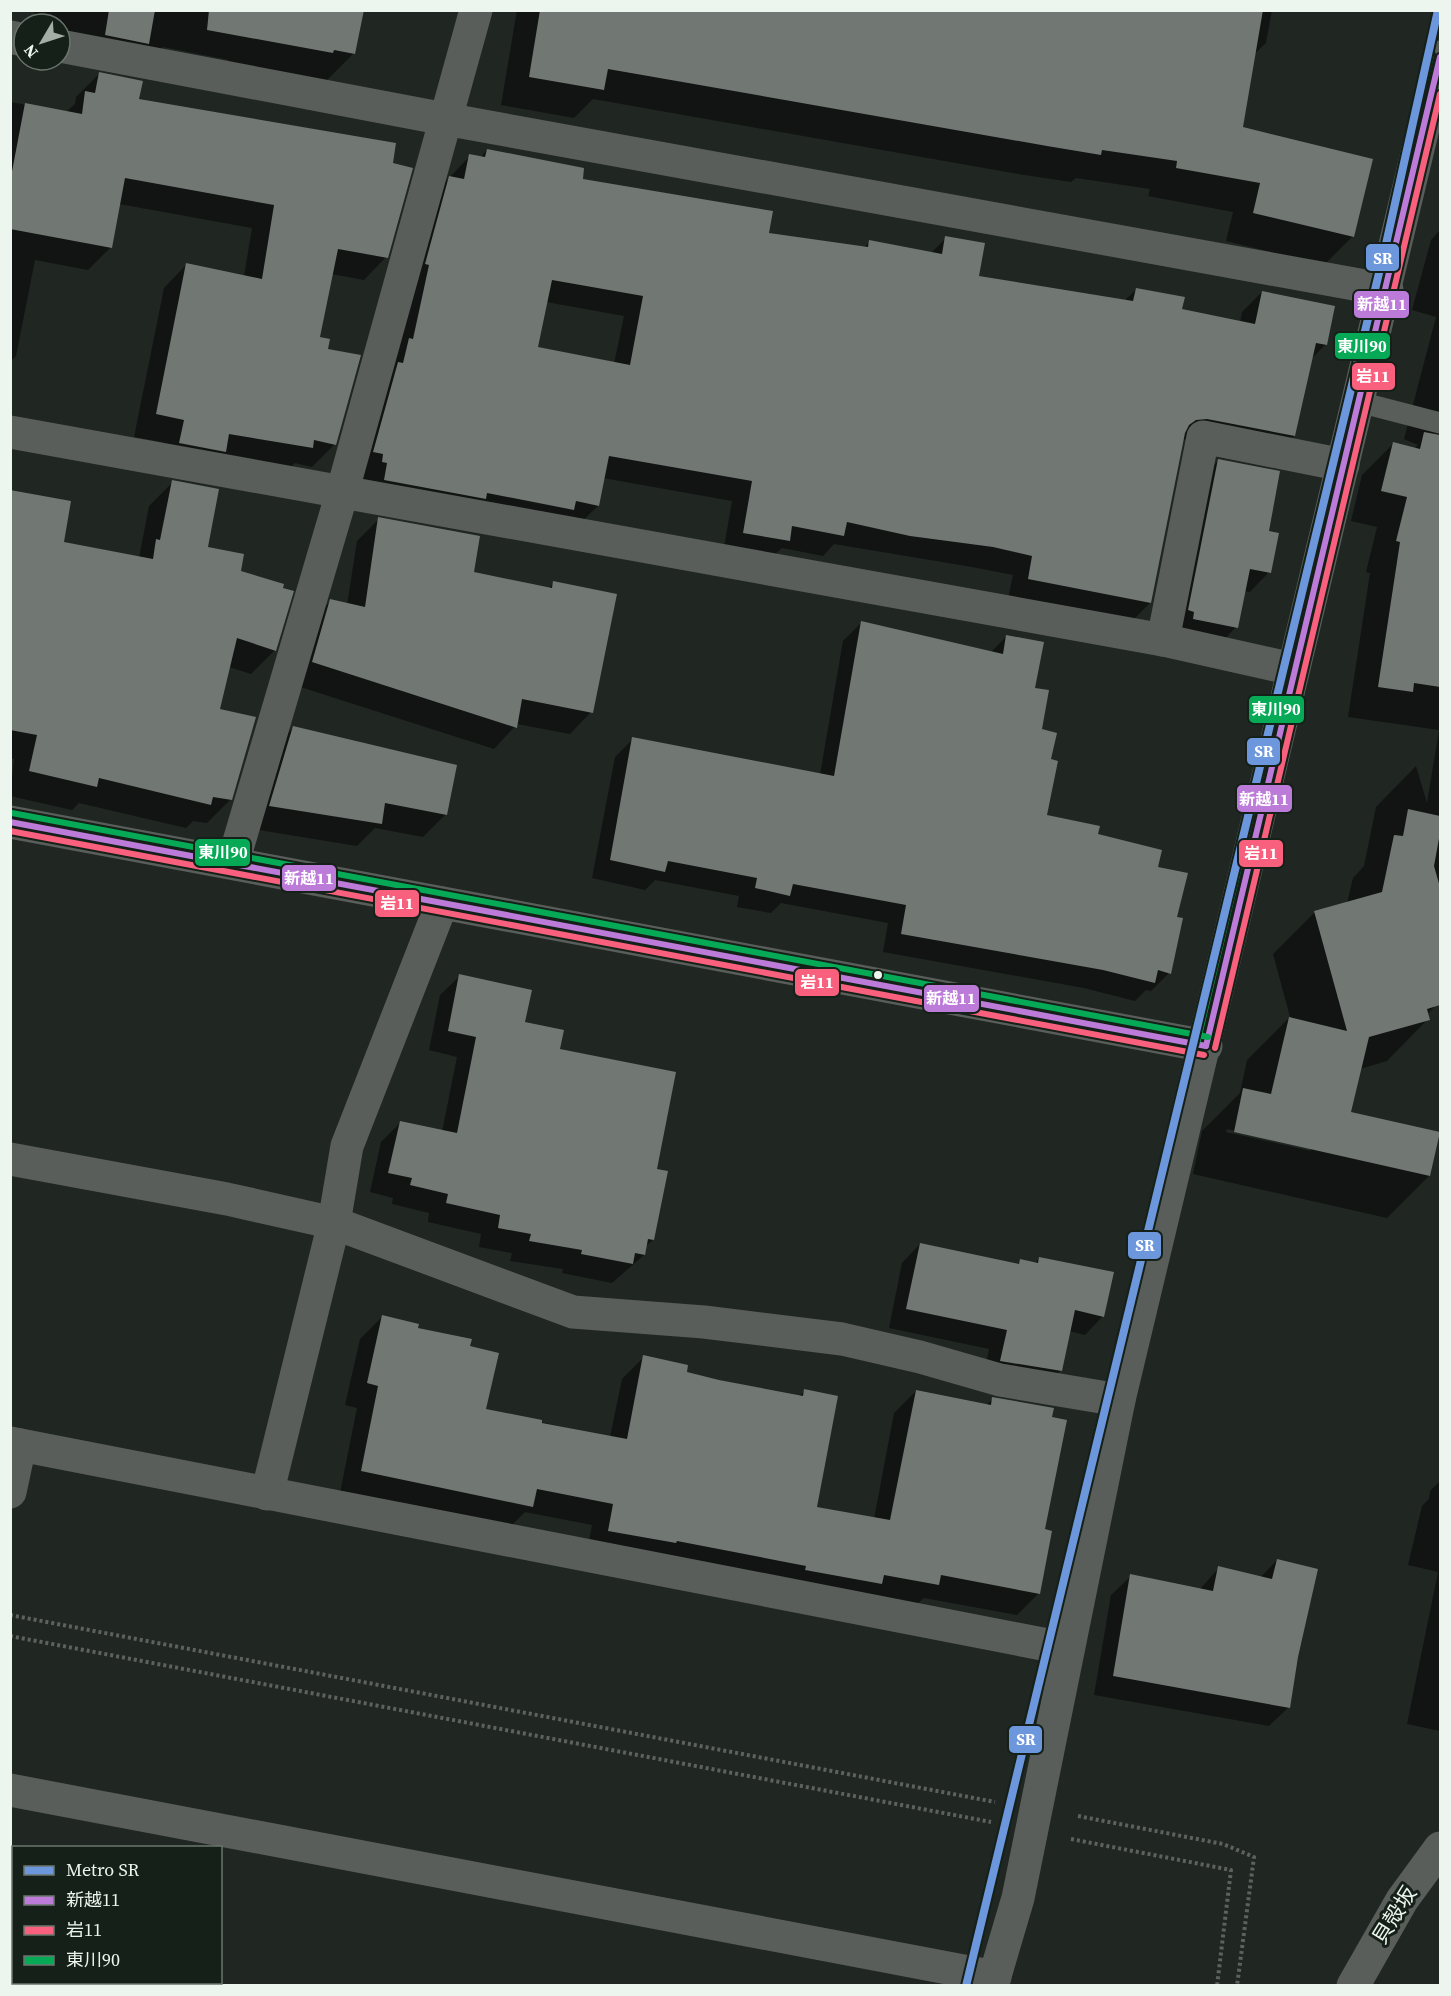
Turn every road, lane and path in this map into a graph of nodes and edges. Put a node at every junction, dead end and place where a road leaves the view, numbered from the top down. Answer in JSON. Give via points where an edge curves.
{"nodes":[{"id":1,"x":476,"y":10,"type":"edge"},
{"id":2,"x":72,"y":48,"type":"edge"},
{"id":3,"x":1440,"y":57,"type":"edge"},
{"id":4,"x":445,"y":119,"type":"junction"},
{"id":5,"x":1387,"y":290,"type":"junction"},
{"id":6,"x":1359,"y":402,"type":"junction"},
{"id":7,"x":1440,"y":423,"type":"edge"},
{"id":8,"x":10,"y":432,"type":"edge"},
{"id":9,"x":1343,"y":465,"type":"junction"},
{"id":10,"x":342,"y":493,"type":"junction"},
{"id":11,"x":1163,"y":639,"type":"junction"},
{"id":12,"x":1293,"y":669,"type":"junction"},
{"id":13,"x":10,"y":822,"type":"edge"},
{"id":14,"x":233,"y":862,"type":"junction"},
{"id":15,"x":442,"y":903,"type":"junction"},
{"id":16,"x":1206,"y":1046,"type":"junction"},
{"id":17,"x":10,"y":1159,"type":"edge"},
{"id":18,"x":334,"y":1223,"type":"junction"},
{"id":19,"x":1119,"y":1400,"type":"junction"},
{"id":20,"x":15,"y":1444,"type":"edge"},
{"id":21,"x":10,"y":1492,"type":"edge"},
{"id":22,"x":267,"y":1494,"type":"junction"},
{"id":23,"x":10,"y":1615,"type":"edge"},
{"id":24,"x":10,"y":1636,"type":"edge"},
{"id":25,"x":1068,"y":1649,"type":"junction"},
{"id":26,"x":10,"y":1790,"type":"edge"},
{"id":27,"x":998,"y":1805,"type":"dead end"},
{"id":28,"x":997,"y":1815,"type":"dead end"},
{"id":29,"x":1073,"y":1820,"type":"dead end"},
{"id":30,"x":1065,"y":1838,"type":"dead end"},
{"id":31,"x":1440,"y":1848,"type":"edge"},
{"id":32,"x":993,"y":1981,"type":"edge"},
{"id":33,"x":1217,"y":1986,"type":"edge"},
{"id":34,"x":1237,"y":1986,"type":"edge"},
{"id":35,"x":1353,"y":1986,"type":"edge"}],
"edges":[{"from":1,"to":4,"type":"street"},
{"from":2,"to":4,"type":"street"},
{"from":3,"to":5,"type":"street"},
{"from":4,"to":5,"type":"street"},
{"from":4,"to":10,"type":"street"},
{"from":5,"to":6,"type":"street"},
{"from":6,"to":7,"type":"lane"},
{"from":6,"to":9,"type":"street"},
{"from":8,"to":10,"type":"street"},
{"from":9,"to":11,"type":"street","via":[[1203,437]]},
{"from":9,"to":12,"type":"street"},
{"from":10,"to":11,"type":"street"},
{"from":10,"to":14,"type":"street"},
{"from":11,"to":12,"type":"street"},
{"from":12,"to":16,"type":"street"},
{"from":13,"to":14,"type":"street"},
{"from":14,"to":15,"type":"street"},
{"from":15,"to":16,"type":"street"},
{"from":15,"to":18,"type":"street","via":[[347,1146]]},
{"from":16,"to":19,"type":"street"},
{"from":17,"to":18,"type":"street"},
{"from":18,"to":19,"type":"street","via":[[573,1312],[704,1322],[842,1339],[1000,1380]]},
{"from":18,"to":22,"type":"street"},
{"from":19,"to":25,"type":"street"},
{"from":20,"to":21,"type":"street"},
{"from":20,"to":22,"type":"street"},
{"from":22,"to":25,"type":"street"},
{"from":23,"to":27,"type":"path","via":[[981,1798]]},
{"from":24,"to":28,"type":"path","via":[[990,1822]]},
{"from":25,"to":32,"type":"street","via":[[1018,1898]]},
{"from":26,"to":32,"type":"street"},
{"from":29,"to":34,"type":"path","via":[[1078,1816],[1223,1844],[1254,1857]]},
{"from":30,"to":33,"type":"path","via":[[1231,1870]]},
{"from":31,"to":35,"type":"street","name":"貝殻坂","via":[[1402,1900]]}]}
